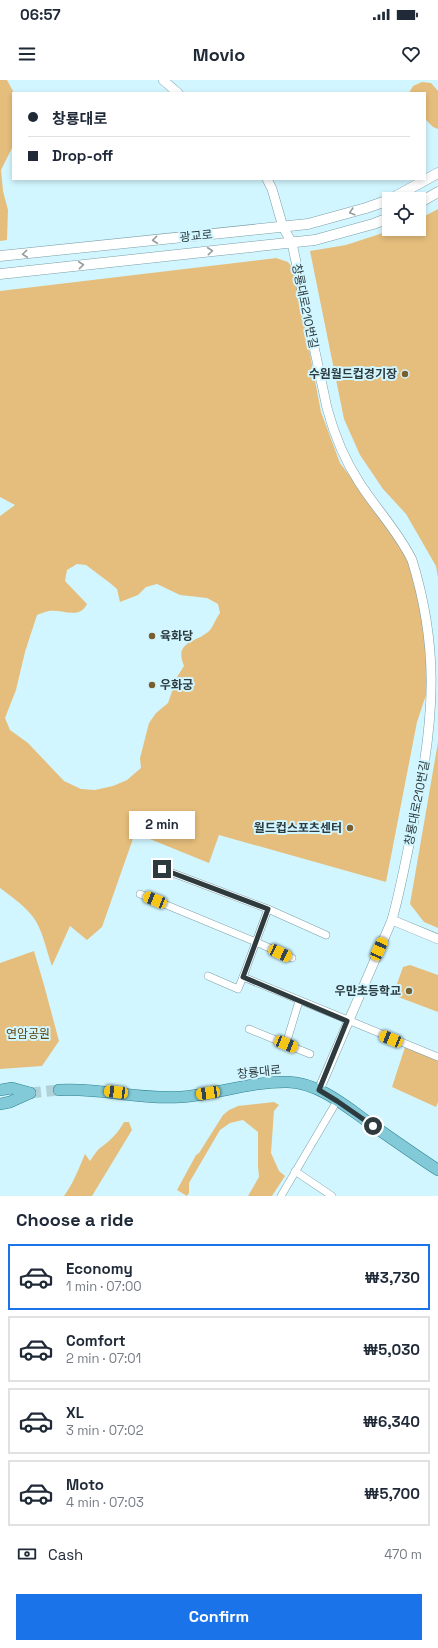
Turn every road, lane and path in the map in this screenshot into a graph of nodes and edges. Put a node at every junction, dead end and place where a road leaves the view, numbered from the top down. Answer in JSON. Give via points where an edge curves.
{"nodes":[{"id":1,"x":163,"y":80,"type":"edge"},
{"id":2,"x":177,"y":92,"type":"edge"},
{"id":3,"x":438,"y":173,"type":"edge"},
{"id":4,"x":268,"y":180,"type":"edge"},
{"id":5,"x":425,"y":180,"type":"edge"},
{"id":6,"x":426,"y":180,"type":"edge"},
{"id":7,"x":403,"y":192,"type":"edge"},
{"id":8,"x":438,"y":192,"type":"edge"},
{"id":9,"x":426,"y":199,"type":"edge"},
{"id":10,"x":382,"y":202,"type":"edge"},
{"id":11,"x":382,"y":221,"type":"edge"},
{"id":12,"x":283,"y":227,"type":"junction"},
{"id":13,"x":292,"y":243,"type":"junction"},
{"id":14,"x":0,"y":256,"type":"edge"},
{"id":15,"x":0,"y":274,"type":"edge"},
{"id":16,"x":162,"y":869,"type":"dead end"},
{"id":17,"x":140,"y":894,"type":"dead end"},
{"id":18,"x":268,"y":909,"type":"junction"},
{"id":19,"x":392,"y":920,"type":"junction"},
{"id":20,"x":326,"y":935,"type":"dead end"},
{"id":21,"x":438,"y":939,"type":"edge"},
{"id":22,"x":256,"y":942,"type":"junction"},
{"id":23,"x":292,"y":958,"type":"dead end"},
{"id":24,"x":208,"y":976,"type":"dead end"},
{"id":25,"x":243,"y":977,"type":"junction"},
{"id":26,"x":299,"y":1001,"type":"junction"},
{"id":27,"x":347,"y":1021,"type":"junction"},
{"id":28,"x":250,"y":1029,"type":"dead end"},
{"id":29,"x":286,"y":1044,"type":"junction"},
{"id":30,"x":310,"y":1054,"type":"dead end"},
{"id":31,"x":438,"y":1057,"type":"edge"},
{"id":32,"x":0,"y":1090,"type":"edge"},
{"id":33,"x":59,"y":1090,"type":"tunnel mouth"},
{"id":34,"x":319,"y":1090,"type":"junction"},
{"id":35,"x":337,"y":1101,"type":"junction"},
{"id":36,"x":0,"y":1104,"type":"edge"},
{"id":37,"x":438,"y":1170,"type":"edge"},
{"id":38,"x":295,"y":1171,"type":"junction"},
{"id":39,"x":281,"y":1196,"type":"edge"},
{"id":40,"x":332,"y":1196,"type":"edge"}],
"edges":[{"from":1,"to":2,"type":"street"},
{"from":3,"to":6,"type":"main road","name":"광교로"},
{"from":4,"to":12,"type":"street","name":"창룡대로210번길"},
{"from":5,"to":7,"type":"main road","name":"광교로"},
{"from":8,"to":9,"type":"main road"},
{"from":10,"to":12,"type":"main road","name":"광교로","one_way":true,"via":[[308,224]]},
{"from":11,"to":13,"type":"main road","name":"광교로","via":[[321,238]]},
{"from":12,"to":13,"type":"street","name":"창룡대로210번길"},
{"from":12,"to":14,"type":"main road","name":"광교로","one_way":true},
{"from":15,"to":13,"type":"main road","name":"광교로","one_way":true},
{"from":13,"to":19,"type":"street","name":"창룡대로210번길","via":[[335,433],[359,482],[410,557],[426,594],[435,637],[437,667],[432,725],[400,891]]},
{"from":16,"to":18,"type":"street"},
{"from":17,"to":22,"type":"street"},
{"from":18,"to":20,"type":"street"},
{"from":18,"to":22,"type":"street"},
{"from":19,"to":21,"type":"street"},
{"from":19,"to":27,"type":"street","name":"창룡대로210번길"},
{"from":22,"to":23,"type":"street"},
{"from":22,"to":25,"type":"street"},
{"from":24,"to":25,"type":"street","via":[[238,989]]},
{"from":25,"to":26,"type":"street"},
{"from":26,"to":27,"type":"street"},
{"from":26,"to":29,"type":"street"},
{"from":27,"to":31,"type":"street"},
{"from":27,"to":34,"type":"street","name":"창룡대로210번길"},
{"from":28,"to":29,"type":"street"},
{"from":29,"to":30,"type":"street"},
{"from":32,"to":36,"type":"main road","via":[[12,1088],[30,1093]]},
{"from":33,"to":34,"type":"main road","name":"창룡대로","via":[[180,1097],[255,1084],[286,1082]]},
{"from":34,"to":35,"type":"main road","name":"창룡대로"},
{"from":35,"to":37,"type":"main road","name":"창룡대로"},
{"from":35,"to":38,"type":"street"},
{"from":38,"to":39,"type":"street"},
{"from":38,"to":40,"type":"street"}]}
